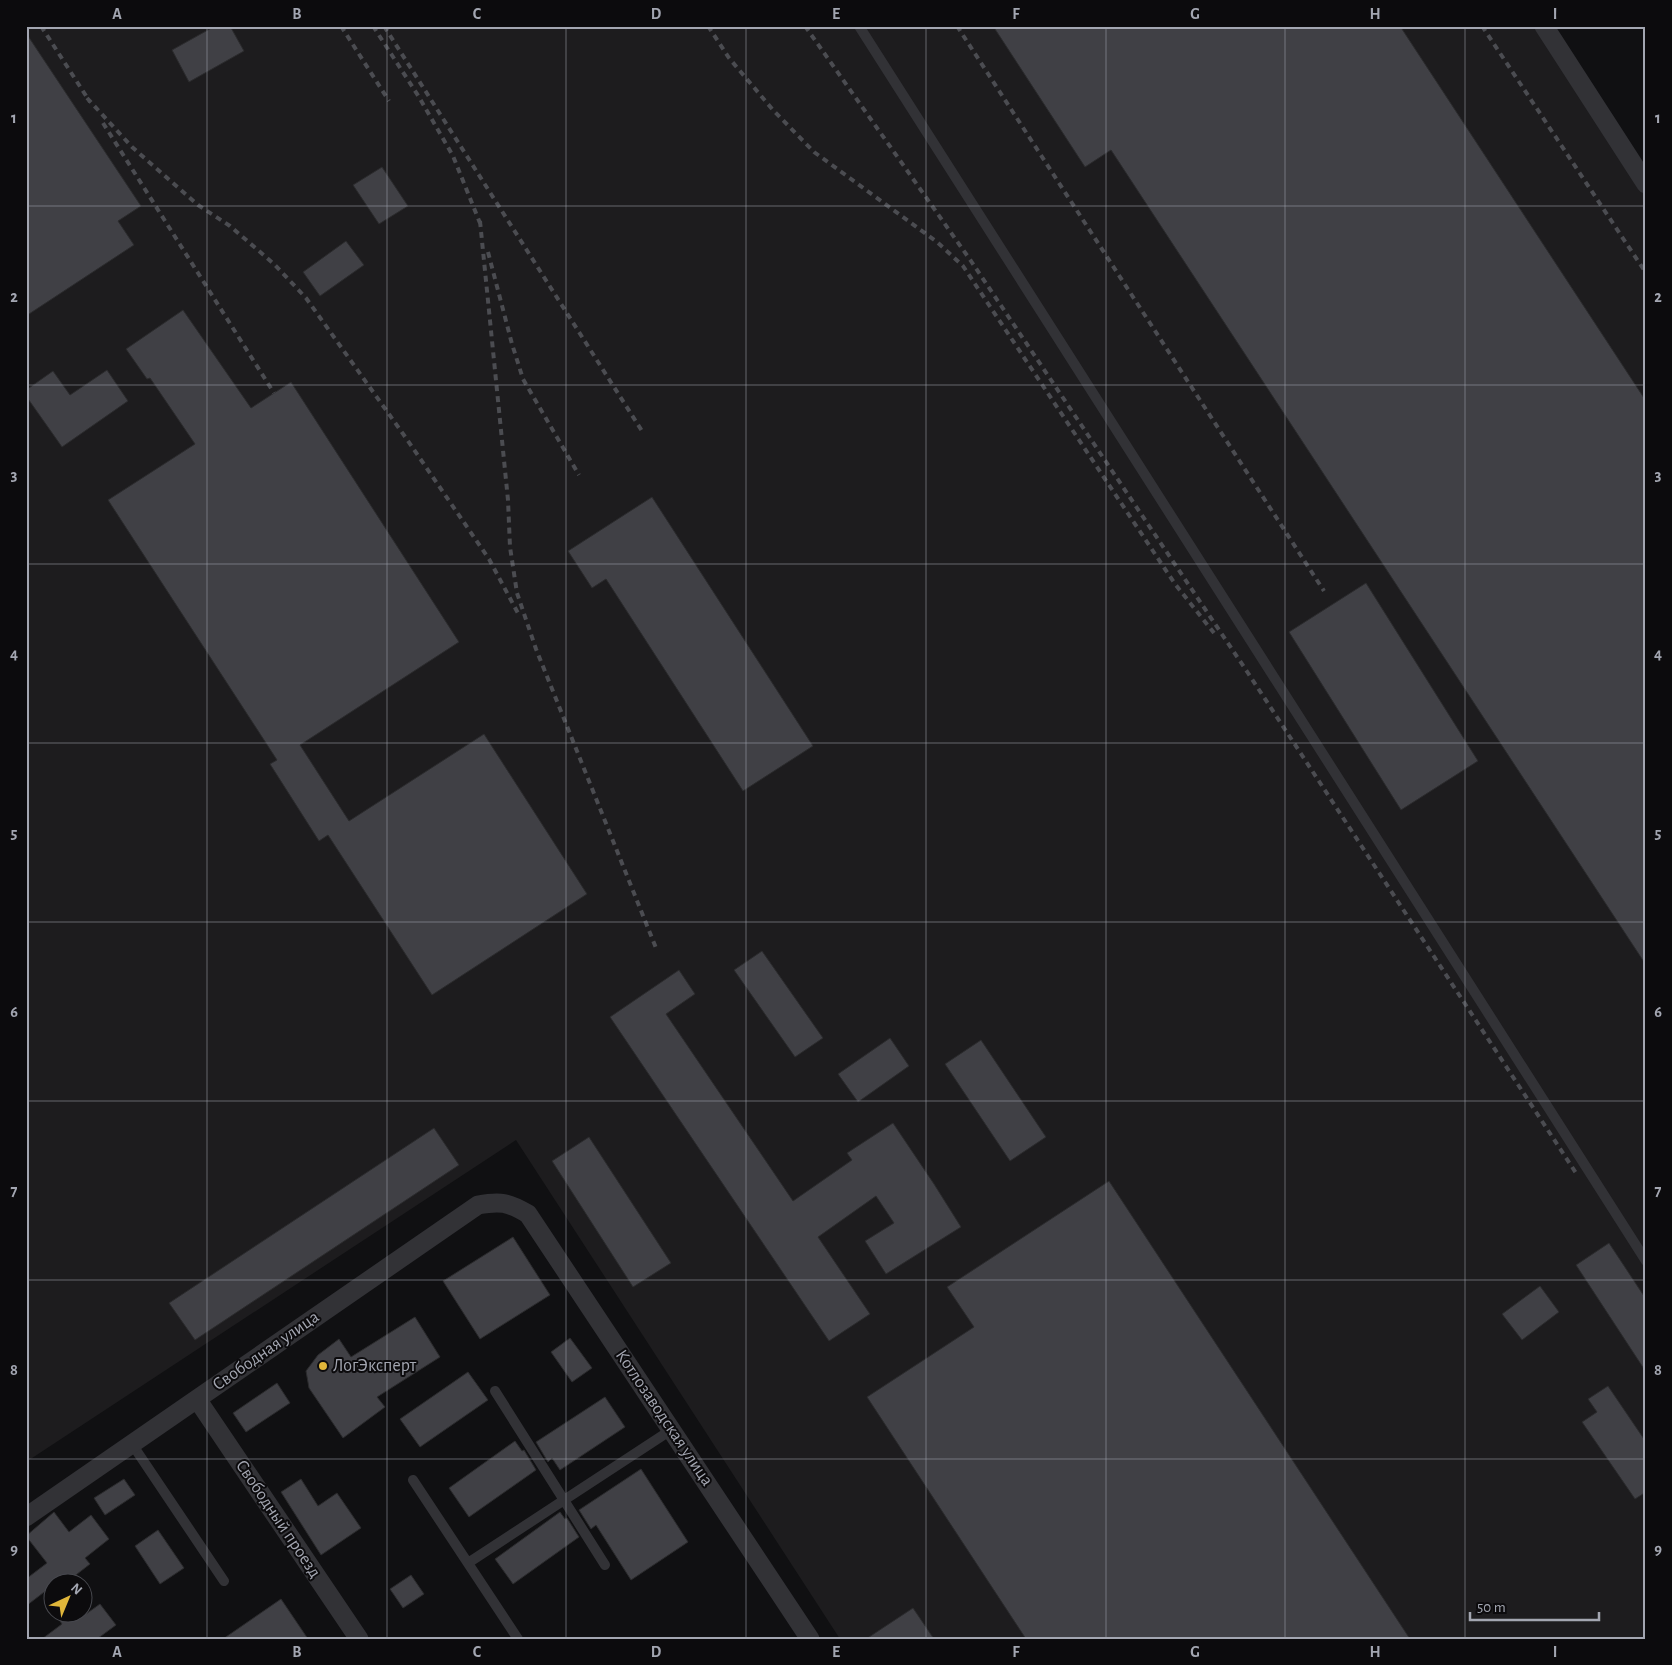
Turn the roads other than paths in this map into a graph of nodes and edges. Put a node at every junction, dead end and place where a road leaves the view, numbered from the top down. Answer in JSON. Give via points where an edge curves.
{"nodes":[{"id":1,"x":859,"y":26,"type":"edge"},
{"id":2,"x":1544,"y":26,"type":"edge"},
{"id":3,"x":1646,"y":184,"type":"edge"},
{"id":4,"x":512,"y":1204,"type":"joint"},
{"id":5,"x":1646,"y":1261,"type":"edge"},
{"id":6,"x":495,"y":1391,"type":"dead end"},
{"id":7,"x":197,"y":1399,"type":"junction"},
{"id":8,"x":671,"y":1430,"type":"junction"},
{"id":9,"x":132,"y":1444,"type":"junction"},
{"id":10,"x":413,"y":1480,"type":"dead end"},
{"id":11,"x":564,"y":1500,"type":"junction"},
{"id":12,"x":26,"y":1517,"type":"edge"},
{"id":13,"x":468,"y":1563,"type":"junction"},
{"id":14,"x":606,"y":1565,"type":"dead end"},
{"id":15,"x":224,"y":1581,"type":"dead end"},
{"id":16,"x":359,"y":1639,"type":"edge"},
{"id":17,"x":518,"y":1639,"type":"edge"},
{"id":18,"x":810,"y":1639,"type":"edge"}],
"edges":[{"from":1,"to":5,"type":"lane"},
{"from":2,"to":3,"type":"street"},
{"from":4,"to":7,"type":"street","name":"Свободная улица","via":[[497,1201],[478,1205]]},
{"from":4,"to":8,"type":"street","name":"Котлозаводская улица","via":[[528,1214]]},
{"from":6,"to":11,"type":"lane"},
{"from":7,"to":9,"type":"street","name":"Свободная улица"},
{"from":7,"to":16,"type":"street","name":"Свободный проезд"},
{"from":8,"to":11,"type":"lane"},
{"from":8,"to":18,"type":"street","name":"Котлозаводская улица"},
{"from":9,"to":12,"type":"street","name":"Свободная улица"},
{"from":9,"to":15,"type":"lane"},
{"from":10,"to":13,"type":"lane"},
{"from":11,"to":13,"type":"lane"},
{"from":11,"to":14,"type":"lane"},
{"from":13,"to":17,"type":"lane"}]}
